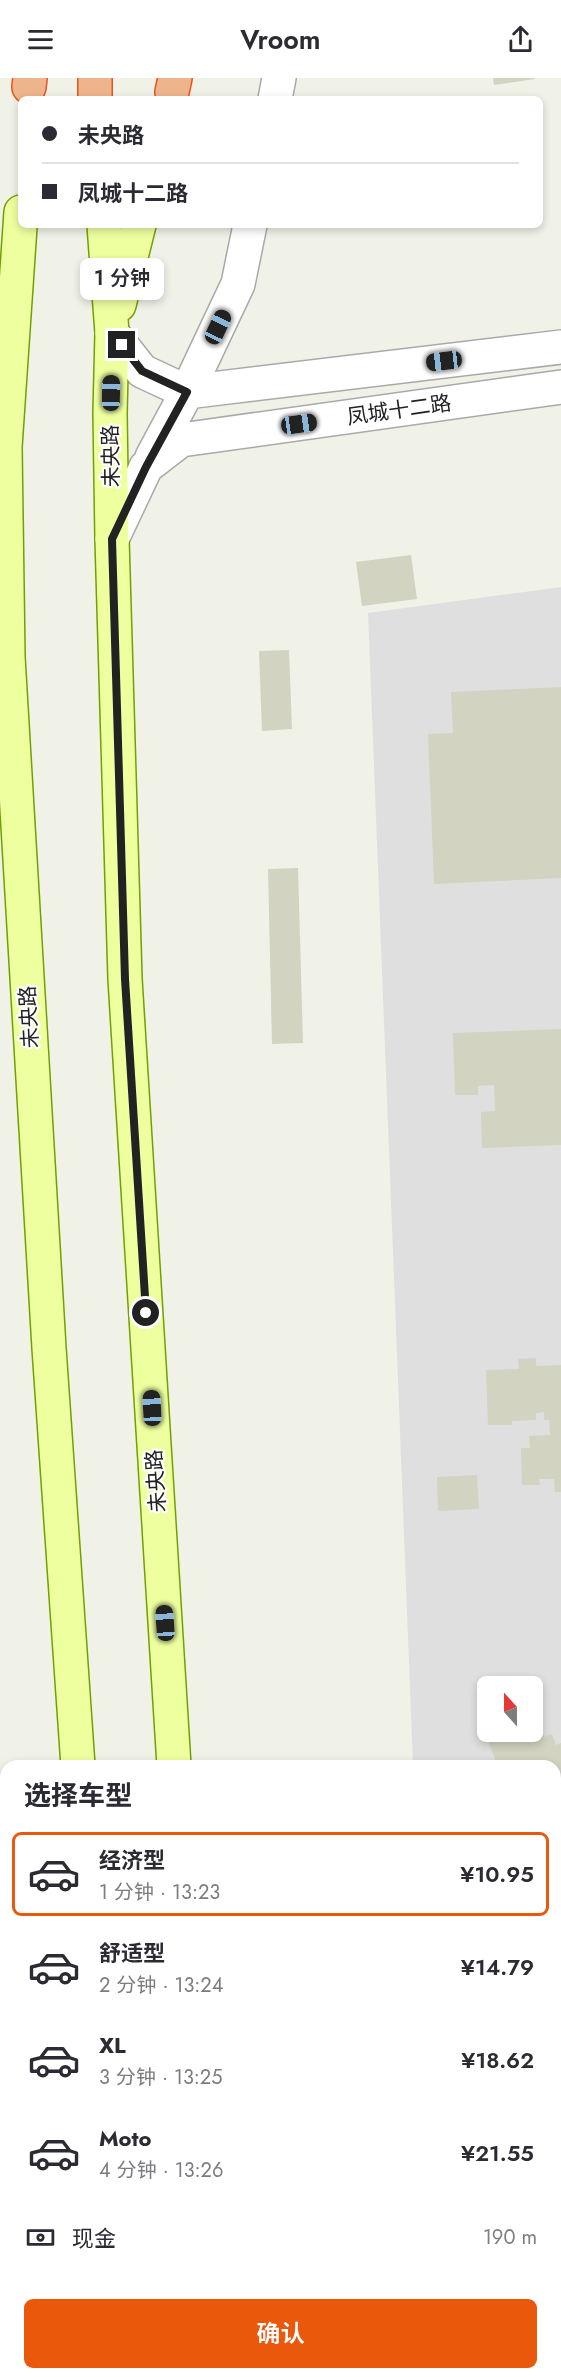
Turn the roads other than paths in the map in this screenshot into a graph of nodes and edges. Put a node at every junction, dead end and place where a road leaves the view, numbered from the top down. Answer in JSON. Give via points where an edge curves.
{"nodes":[{"id":1,"x":94,"y":78,"type":"edge"},
{"id":2,"x":279,"y":78,"type":"edge"},
{"id":3,"x":95,"y":96,"type":"edge"},
{"id":4,"x":276,"y":96,"type":"edge"},
{"id":5,"x":20,"y":228,"type":"edge"},
{"id":6,"x":104,"y":228,"type":"edge"},
{"id":7,"x":138,"y":228,"type":"edge"},
{"id":8,"x":249,"y":228,"type":"edge"},
{"id":9,"x":112,"y":333,"type":"junction"},
{"id":10,"x":561,"y":347,"type":"edge"},
{"id":11,"x":561,"y":387,"type":"edge"},
{"id":12,"x":187,"y":392,"type":"junction"},
{"id":13,"x":0,"y":413,"type":"edge"},
{"id":14,"x":5,"y":447,"type":"junction"},
{"id":15,"x":146,"y":467,"type":"junction"},
{"id":16,"x":112,"y":539,"type":"junction"},
{"id":17,"x":0,"y":614,"type":"edge"},
{"id":18,"x":8,"y":657,"type":"junction"},
{"id":19,"x":78,"y":1760,"type":"edge"},
{"id":20,"x":174,"y":1760,"type":"edge"}],
"edges":[{"from":1,"to":3,"type":"highway"},
{"from":2,"to":4,"type":"street"},
{"from":5,"to":14,"type":"main road"},
{"from":6,"to":9,"type":"main road"},
{"from":7,"to":9,"type":"main road"},
{"from":8,"to":12,"type":"street","via":[[238,284]]},
{"from":9,"to":12,"type":"street","via":[[142,371]]},
{"from":9,"to":16,"type":"main road","name":"未央路"},
{"from":10,"to":12,"type":"street","name":"凤城十二路"},
{"from":11,"to":15,"type":"street","name":"凤城十二路","via":[[181,440]]},
{"from":12,"to":15,"type":"street"},
{"from":13,"to":14,"type":"main road"},
{"from":14,"to":18,"type":"main road","name":"未央路"},
{"from":15,"to":16,"type":"street","name":"凤城十二路"},
{"from":16,"to":20,"type":"main road","name":"未央路","via":[[125,979]]},
{"from":17,"to":18,"type":"main road"},
{"from":18,"to":19,"type":"main road","name":"未央路"}]}
